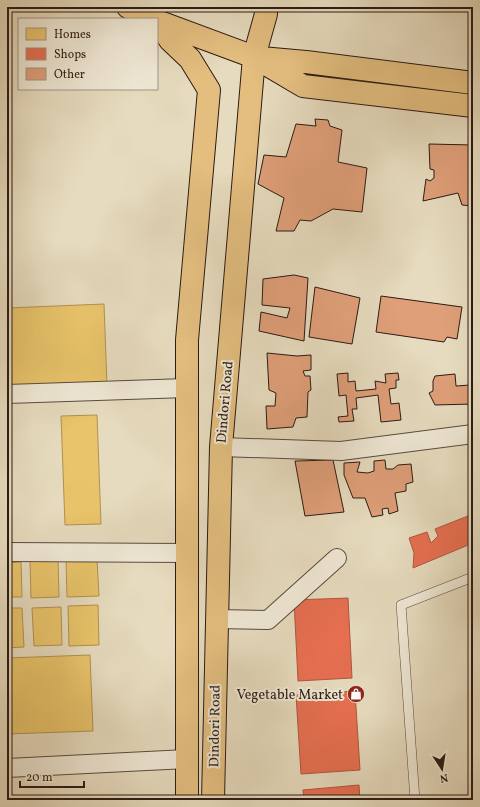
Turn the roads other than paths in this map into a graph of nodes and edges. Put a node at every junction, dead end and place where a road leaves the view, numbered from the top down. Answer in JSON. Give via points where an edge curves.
{"nodes":[{"id":1,"x":128,"y":7,"type":"edge"},
{"id":2,"x":265,"y":7,"type":"edge"},
{"id":3,"x":150,"y":18,"type":"edge"},
{"id":4,"x":158,"y":21,"type":"edge"},
{"id":5,"x":158,"y":22,"type":"edge"},
{"id":6,"x":254,"y":57,"type":"junction"},
{"id":7,"x":473,"y":83,"type":"edge"},
{"id":8,"x":473,"y":106,"type":"edge"},
{"id":9,"x":187,"y":388,"type":"junction"},
{"id":10,"x":7,"y":394,"type":"edge"},
{"id":11,"x":473,"y":434,"type":"edge"},
{"id":12,"x":220,"y":447,"type":"junction"},
{"id":13,"x":7,"y":552,"type":"edge"},
{"id":14,"x":187,"y":553,"type":"junction"},
{"id":15,"x":337,"y":558,"type":"dead end"},
{"id":16,"x":473,"y":577,"type":"edge"},
{"id":17,"x":216,"y":619,"type":"junction"},
{"id":18,"x":187,"y":759,"type":"junction"},
{"id":19,"x":7,"y":768,"type":"edge"},
{"id":20,"x":187,"y":800,"type":"edge"},
{"id":21,"x":213,"y":800,"type":"edge"},
{"id":22,"x":416,"y":800,"type":"edge"}],
"edges":[{"from":1,"to":3,"type":"main road"},
{"from":2,"to":6,"type":"main road","name":"Dindori Road","via":[[266,14]]},
{"from":4,"to":6,"type":"main road"},
{"from":5,"to":9,"type":"main road","via":[[170,40],[190,59],[209,90],[187,340]]},
{"from":6,"to":7,"type":"main road"},
{"from":6,"to":8,"type":"main road","via":[[303,86]]},
{"from":6,"to":12,"type":"main road","name":"Dindori Road"},
{"from":9,"to":10,"type":"street"},
{"from":9,"to":14,"type":"main road"},
{"from":11,"to":12,"type":"street","via":[[341,451]]},
{"from":12,"to":17,"type":"main road","name":"Dindori Road"},
{"from":13,"to":14,"type":"street"},
{"from":14,"to":18,"type":"main road"},
{"from":15,"to":17,"type":"street","via":[[268,620]]},
{"from":16,"to":22,"type":"lane","via":[[401,605]]},
{"from":17,"to":21,"type":"main road","name":"Dindori Road"},
{"from":18,"to":19,"type":"street"},
{"from":18,"to":20,"type":"main road"}]}
